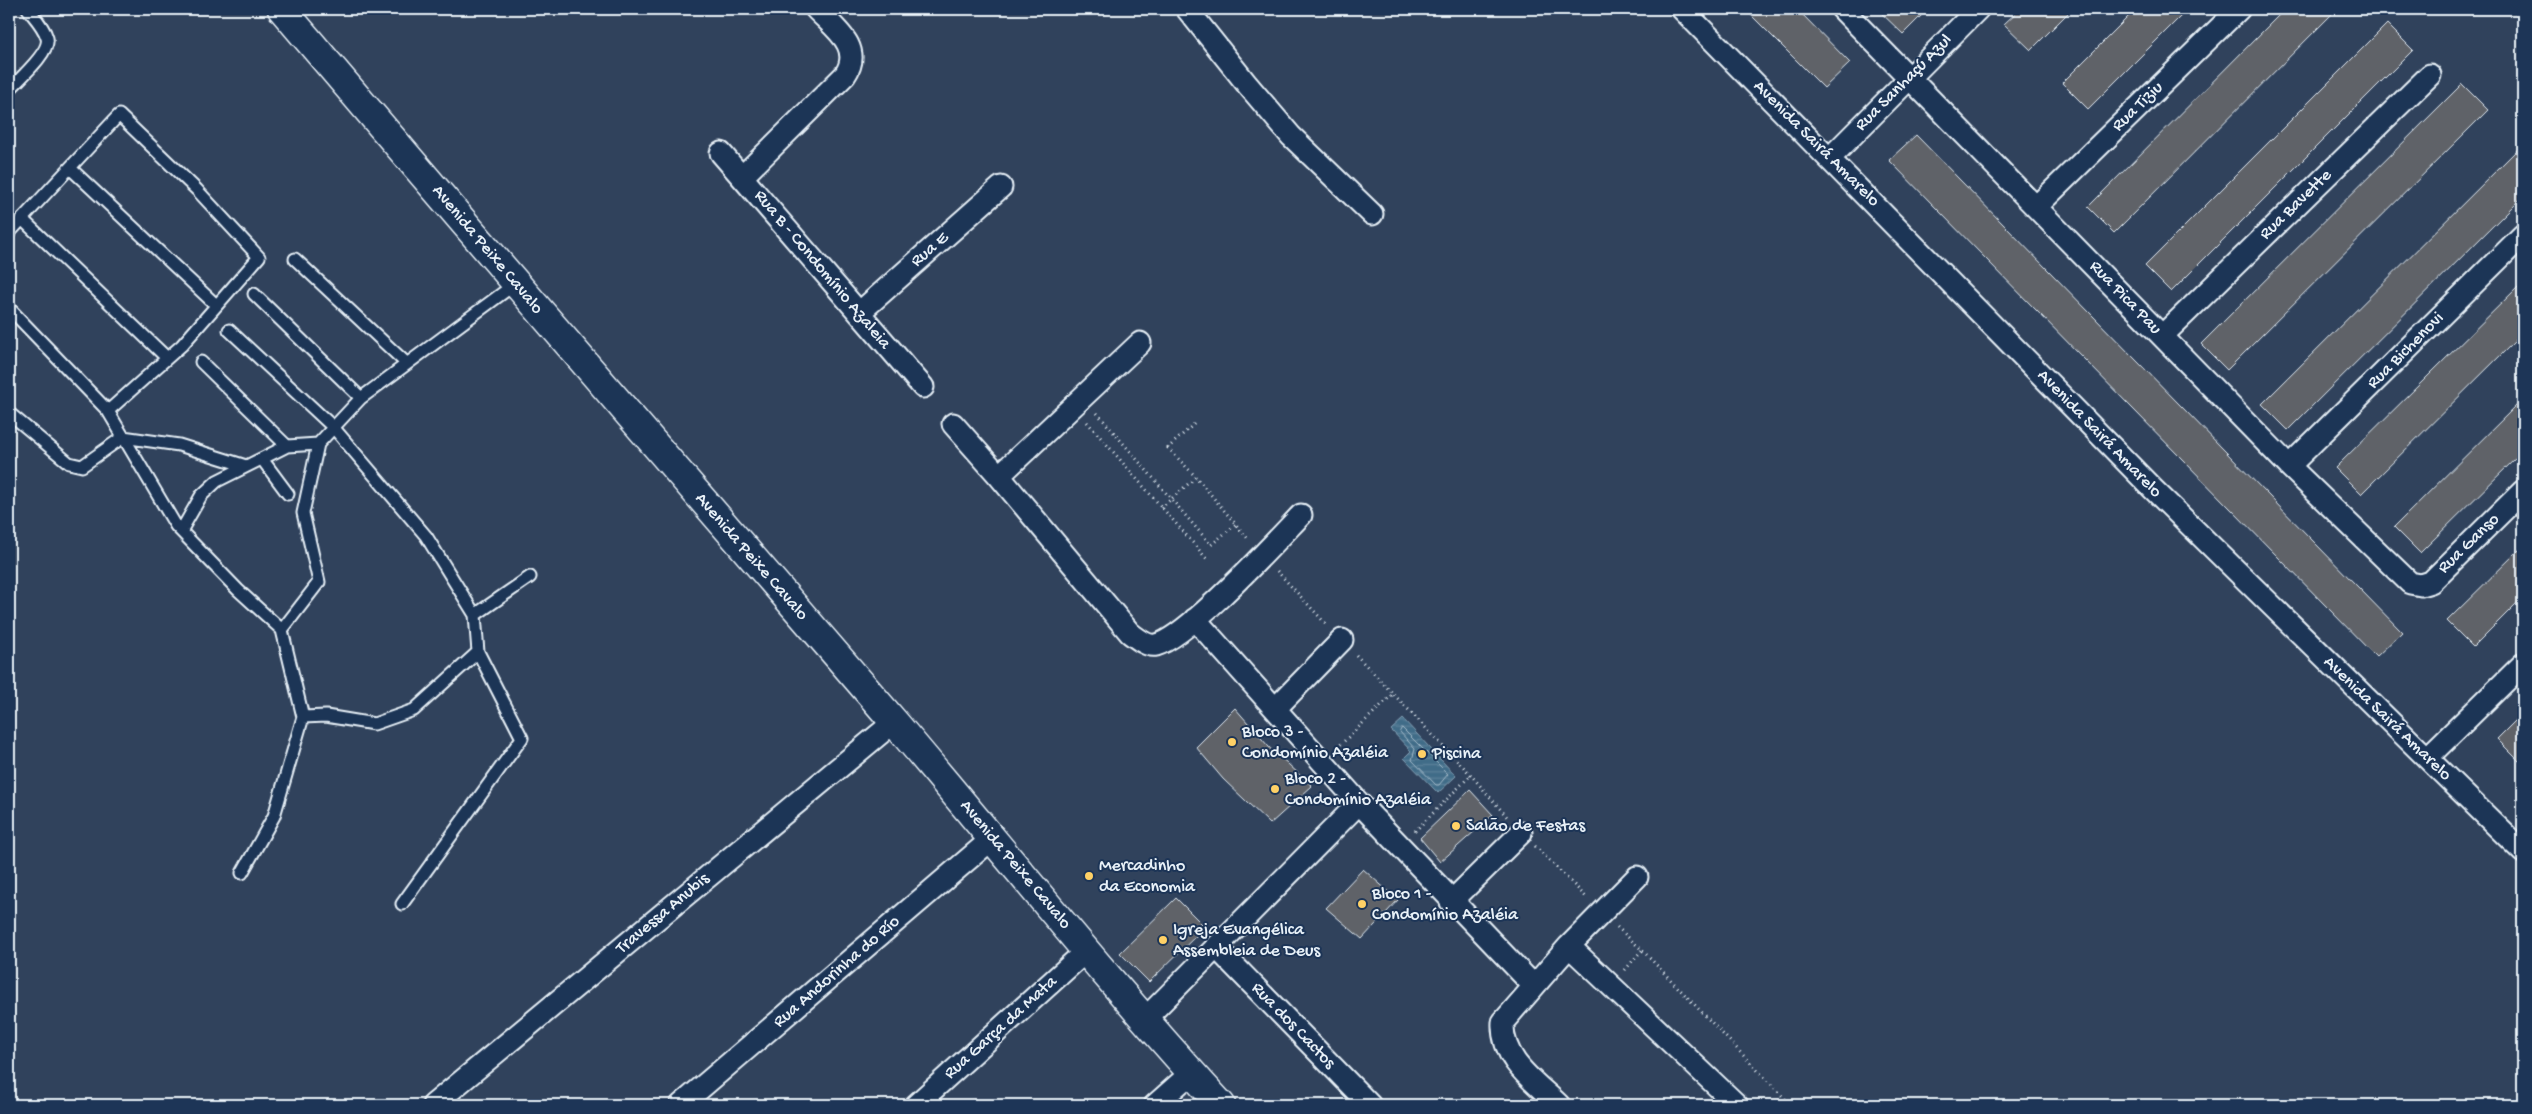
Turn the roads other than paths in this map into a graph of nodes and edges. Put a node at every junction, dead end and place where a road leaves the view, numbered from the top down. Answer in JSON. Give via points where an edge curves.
{"nodes":[{"id":1,"x":28,"y":9,"type":"edge"},
{"id":2,"x":282,"y":9,"type":"edge"},
{"id":3,"x":816,"y":9,"type":"edge"},
{"id":4,"x":1187,"y":9,"type":"edge"},
{"id":5,"x":1682,"y":9,"type":"edge"},
{"id":6,"x":1842,"y":9,"type":"edge"},
{"id":7,"x":1978,"y":9,"type":"edge"},
{"id":8,"x":2240,"y":9,"type":"edge"},
{"id":9,"x":2430,"y":75,"type":"dead end"},
{"id":10,"x":1910,"y":77,"type":"junction"},
{"id":11,"x":9,"y":90,"type":"edge"},
{"id":12,"x":721,"y":153,"type":"dead end"},
{"id":13,"x":1830,"y":158,"type":"junction"},
{"id":14,"x":70,"y":168,"type":"junction"},
{"id":15,"x":743,"y":176,"type":"junction"},
{"id":16,"x":1001,"y":188,"type":"dead end"},
{"id":17,"x":2037,"y":206,"type":"junction"},
{"id":18,"x":1372,"y":214,"type":"dead end"},
{"id":19,"x":22,"y":219,"type":"junction"},
{"id":20,"x":9,"y":233,"type":"edge"},
{"id":21,"x":2523,"y":235,"type":"edge"},
{"id":22,"x":294,"y":259,"type":"dead end"},
{"id":23,"x":515,"y":284,"type":"junction"},
{"id":24,"x":254,"y":294,"type":"dead end"},
{"id":25,"x":216,"y":306,"type":"junction"},
{"id":26,"x":9,"y":308,"type":"edge"},
{"id":27,"x":859,"y":314,"type":"junction"},
{"id":28,"x":229,"y":330,"type":"dead end"},
{"id":29,"x":2162,"y":336,"type":"junction"},
{"id":30,"x":1140,"y":343,"type":"dead end"},
{"id":31,"x":167,"y":358,"type":"junction"},
{"id":32,"x":201,"y":362,"type":"dead end"},
{"id":33,"x":406,"y":363,"type":"junction"},
{"id":34,"x":923,"y":387,"type":"dead end"},
{"id":35,"x":361,"y":398,"type":"junction"},
{"id":36,"x":108,"y":411,"type":"junction"},
{"id":37,"x":9,"y":413,"type":"edge"},
{"id":38,"x":953,"y":424,"type":"dead end"},
{"id":39,"x":334,"y":428,"type":"junction"},
{"id":40,"x":123,"y":437,"type":"junction"},
{"id":41,"x":318,"y":444,"type":"junction"},
{"id":42,"x":287,"y":446,"type":"junction"},
{"id":43,"x":262,"y":459,"type":"junction"},
{"id":44,"x":246,"y":466,"type":"junction"},
{"id":45,"x":2289,"y":466,"type":"junction"},
{"id":46,"x":1000,"y":476,"type":"junction"},
{"id":47,"x":2523,"y":492,"type":"edge"},
{"id":48,"x":288,"y":494,"type":"dead end"},
{"id":49,"x":1301,"y":515,"type":"dead end"},
{"id":50,"x":182,"y":531,"type":"junction"},
{"id":51,"x":530,"y":576,"type":"dead end"},
{"id":52,"x":2410,"y":583,"type":"joint"},
{"id":53,"x":474,"y":615,"type":"junction"},
{"id":54,"x":1195,"y":619,"type":"junction"},
{"id":55,"x":282,"y":630,"type":"junction"},
{"id":56,"x":1342,"y":640,"type":"road end"},
{"id":57,"x":478,"y":652,"type":"junction"},
{"id":58,"x":2523,"y":664,"type":"edge"},
{"id":59,"x":1275,"y":709,"type":"junction"},
{"id":60,"x":303,"y":717,"type":"junction"},
{"id":61,"x":894,"y":722,"type":"junction"},
{"id":62,"x":2427,"y":758,"type":"junction"},
{"id":63,"x":1359,"y":803,"type":"junction"},
{"id":64,"x":1521,"y":833,"type":"road end"},
{"id":65,"x":993,"y":838,"type":"junction"},
{"id":66,"x":2523,"y":852,"type":"edge"},
{"id":67,"x":242,"y":873,"type":"dead end"},
{"id":68,"x":1637,"y":877,"type":"dead end"},
{"id":69,"x":1451,"y":902,"type":"junction"},
{"id":70,"x":402,"y":904,"type":"dead end"},
{"id":71,"x":1569,"y":946,"type":"junction"},
{"id":72,"x":1216,"y":947,"type":"junction"},
{"id":73,"x":1086,"y":950,"type":"junction"},
{"id":74,"x":1533,"y":985,"type":"junction"},
{"id":75,"x":1146,"y":1018,"type":"junction"},
{"id":76,"x":1191,"y":1073,"type":"junction"},
{"id":77,"x":433,"y":1105,"type":"edge"},
{"id":78,"x":681,"y":1105,"type":"edge"},
{"id":79,"x":916,"y":1105,"type":"edge"},
{"id":80,"x":1155,"y":1105,"type":"edge"},
{"id":81,"x":1221,"y":1105,"type":"edge"},
{"id":82,"x":1370,"y":1105,"type":"edge"},
{"id":83,"x":1559,"y":1105,"type":"edge"},
{"id":84,"x":1737,"y":1105,"type":"edge"}],
"edges":[{"from":1,"to":11,"type":"lane","via":[[42,26],[48,40],[47,49]]},
{"from":2,"to":23,"type":"street","name":"Avenida Peixe Cavalo"},
{"from":3,"to":15,"type":"street","via":[[849,44],[851,67]]},
{"from":4,"to":18,"type":"street","via":[[1292,136]]},
{"from":5,"to":13,"type":"street","name":"Avenida Sairá Amarelo"},
{"from":6,"to":10,"type":"street","name":"Rua Pica Pau"},
{"from":7,"to":10,"type":"street","name":"Rua Sanhaçú Azul"},
{"from":8,"to":17,"type":"street","name":"Rua Tiziu"},
{"from":9,"to":29,"type":"street","name":"Rua Bavette"},
{"from":10,"to":13,"type":"street","name":"Rua Sanhaçú Azul"},
{"from":10,"to":17,"type":"street","name":"Rua Pica Pau"},
{"from":12,"to":15,"type":"street","name":"Rua B - Condomínio Azaleia"},
{"from":13,"to":62,"type":"street","name":"Avenida Sairá Amarelo","via":[[2153,489]]},
{"from":14,"to":19,"type":"lane"},
{"from":14,"to":25,"type":"lane"},
{"from":14,"to":25,"type":"lane","via":[[119,115],[198,190],[259,257]]},
{"from":15,"to":27,"type":"street","name":"Rua B - Condomínio Azaleia"},
{"from":16,"to":27,"type":"street","name":"Rua E"},
{"from":17,"to":29,"type":"street","name":"Rua Pica Pau"},
{"from":19,"to":20,"type":"lane"},
{"from":19,"to":31,"type":"lane"},
{"from":21,"to":45,"type":"street","name":"Rua Bichenovi"},
{"from":22,"to":33,"type":"lane"},
{"from":23,"to":33,"type":"lane"},
{"from":23,"to":61,"type":"street","name":"Avenida Peixe Cavalo"},
{"from":24,"to":35,"type":"lane"},
{"from":25,"to":31,"type":"lane"},
{"from":26,"to":36,"type":"lane"},
{"from":27,"to":34,"type":"street","name":"Rua B - Condomínio Azaleia"},
{"from":28,"to":39,"type":"lane"},
{"from":29,"to":45,"type":"street","name":"Rua Pica Pau"},
{"from":30,"to":46,"type":"street"},
{"from":31,"to":36,"type":"lane"},
{"from":32,"to":42,"type":"lane"},
{"from":33,"to":35,"type":"lane"},
{"from":35,"to":39,"type":"lane"},
{"from":36,"to":40,"type":"lane"},
{"from":37,"to":40,"type":"lane","via":[[69,463],[82,466]]},
{"from":38,"to":46,"type":"street"},
{"from":39,"to":41,"type":"lane"},
{"from":39,"to":53,"type":"lane","via":[[426,536]]},
{"from":40,"to":44,"type":"lane","via":[[179,446]]},
{"from":40,"to":50,"type":"lane"},
{"from":41,"to":42,"type":"lane"},
{"from":41,"to":55,"type":"lane","via":[[303,513],[319,582]]},
{"from":42,"to":43,"type":"lane"},
{"from":43,"to":44,"type":"lane"},
{"from":43,"to":48,"type":"lane"},
{"from":44,"to":50,"type":"lane","via":[[217,481],[202,496]]},
{"from":45,"to":52,"type":"street","name":"Rua Pica Pau"},
{"from":46,"to":54,"type":"street","via":[[1130,633],[1155,645]]},
{"from":47,"to":52,"type":"street","name":"Rua Ganso","via":[[2430,582],[2421,585]]},
{"from":49,"to":54,"type":"street"},
{"from":50,"to":55,"type":"lane","via":[[238,590]]},
{"from":51,"to":53,"type":"lane"},
{"from":53,"to":57,"type":"lane"},
{"from":54,"to":59,"type":"street"},
{"from":55,"to":60,"type":"lane"},
{"from":56,"to":59,"type":"street"},
{"from":57,"to":60,"type":"lane","via":[[414,710],[374,724],[326,716]]},
{"from":57,"to":70,"type":"lane","via":[[522,738]]},
{"from":58,"to":62,"type":"street"},
{"from":59,"to":63,"type":"street"},
{"from":60,"to":67,"type":"lane","via":[[274,816]]},
{"from":61,"to":65,"type":"street","name":"Avenida Peixe Cavalo"},
{"from":61,"to":77,"type":"street","name":"Travessa Anubis"},
{"from":62,"to":66,"type":"street","name":"Avenida Sairá Amarelo"},
{"from":63,"to":69,"type":"street"},
{"from":63,"to":72,"type":"street"},
{"from":64,"to":69,"type":"street"},
{"from":65,"to":73,"type":"street","name":"Avenida Peixe Cavalo"},
{"from":65,"to":78,"type":"street","name":"Rua Andorinha do Río"},
{"from":68,"to":71,"type":"street"},
{"from":69,"to":74,"type":"street"},
{"from":71,"to":74,"type":"street"},
{"from":71,"to":84,"type":"street"},
{"from":72,"to":75,"type":"street"},
{"from":72,"to":82,"type":"street","name":"Rua dos Cactos"},
{"from":73,"to":75,"type":"street","name":"Avenida Peixe Cavalo"},
{"from":73,"to":79,"type":"street","name":"Rua Garça da Mata"},
{"from":74,"to":83,"type":"street","via":[[1503,1022],[1502,1036],[1507,1051]]},
{"from":75,"to":76,"type":"street","name":"Avenida Peixe Cavalo"},
{"from":76,"to":80,"type":"street"},
{"from":76,"to":81,"type":"street","name":"Avenida Peixe Cavalo"}]}
